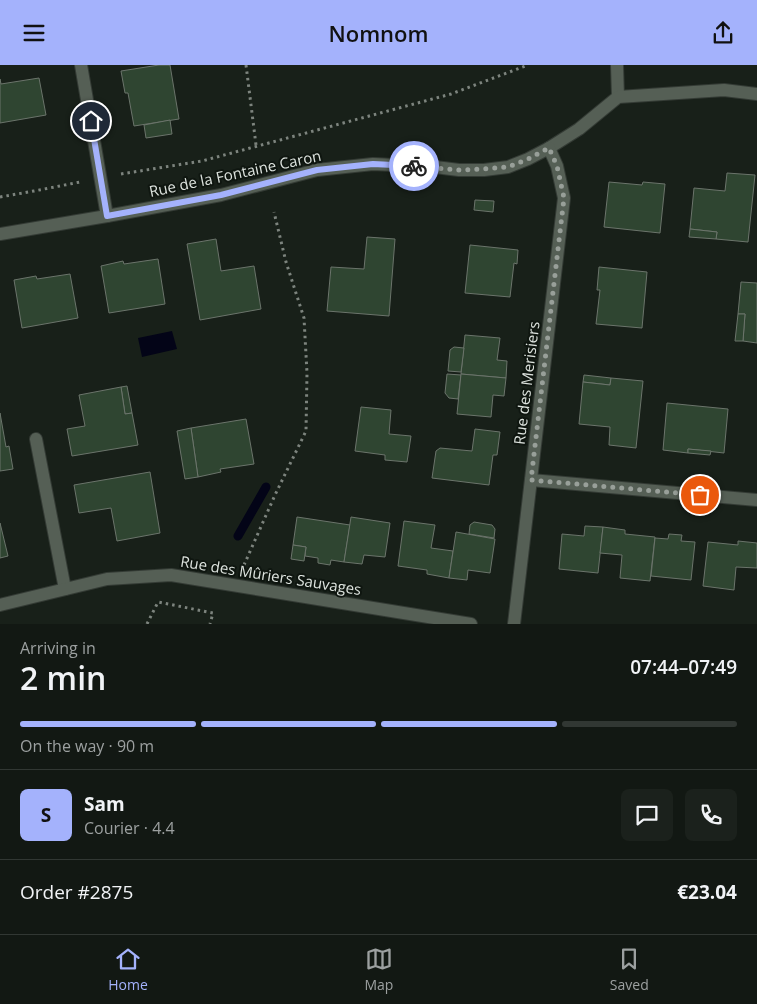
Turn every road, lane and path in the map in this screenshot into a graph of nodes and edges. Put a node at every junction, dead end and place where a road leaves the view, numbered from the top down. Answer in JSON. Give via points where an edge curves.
{"nodes":[{"id":1,"x":81,"y":65,"type":"edge"},
{"id":2,"x":246,"y":65,"type":"edge"},
{"id":3,"x":528,"y":65,"type":"edge"},
{"id":4,"x":618,"y":65,"type":"edge"},
{"id":5,"x":757,"y":93,"type":"edge"},
{"id":6,"x":618,"y":97,"type":"junction"},
{"id":7,"x":256,"y":145,"type":"junction"},
{"id":8,"x":549,"y":148,"type":"junction"},
{"id":9,"x":101,"y":177,"type":"junction"},
{"id":10,"x":0,"y":197,"type":"edge"},
{"id":11,"x":274,"y":212,"type":"dead end"},
{"id":12,"x":107,"y":216,"type":"junction"},
{"id":13,"x":0,"y":234,"type":"edge"},
{"id":14,"x":36,"y":439,"type":"dead end"},
{"id":15,"x":531,"y":480,"type":"junction"},
{"id":16,"x":757,"y":500,"type":"edge"},
{"id":17,"x":244,"y":565,"type":"dead end"},
{"id":18,"x":65,"y":589,"type":"junction"},
{"id":19,"x":0,"y":605,"type":"edge"},
{"id":20,"x":147,"y":624,"type":"edge"},
{"id":21,"x":210,"y":624,"type":"edge"},
{"id":22,"x":471,"y":624,"type":"edge"},
{"id":23,"x":514,"y":624,"type":"edge"}],
"edges":[{"from":1,"to":9,"type":"street"},
{"from":2,"to":7,"type":"path"},
{"from":3,"to":7,"type":"path","name":"Rue de la Fontaine Caron","via":[[451,94]]},
{"from":4,"to":6,"type":"street"},
{"from":5,"to":6,"type":"street","via":[[724,90]]},
{"from":6,"to":8,"type":"street","name":"Rue de la Fontaine Caron"},
{"from":7,"to":9,"type":"path","name":"Rue de la Fontaine Caron","via":[[202,161]]},
{"from":8,"to":12,"type":"street","name":"Rue de la Fontaine Caron","via":[[508,167],[459,170],[373,164],[317,170],[221,195]]},
{"from":8,"to":15,"type":"street","name":"Rue des Merisiers","via":[[564,198]]},
{"from":9,"to":10,"type":"path","name":"Rue de la Fontaine Caron"},
{"from":9,"to":12,"type":"street"},
{"from":11,"to":17,"type":"path","via":[[304,318],[306,431]]},
{"from":12,"to":13,"type":"street","name":"Rue de la Fontaine Caron"},
{"from":14,"to":18,"type":"street"},
{"from":15,"to":16,"type":"street"},
{"from":15,"to":23,"type":"street","name":"Rue des Merisiers"},
{"from":18,"to":19,"type":"street","name":"Rue des Mûriers Sauvages"},
{"from":18,"to":22,"type":"street","name":"Rue des Mûriers Sauvages","via":[[107,579],[171,575]]},
{"from":20,"to":21,"type":"path","via":[[158,602],[213,613]]}]}
